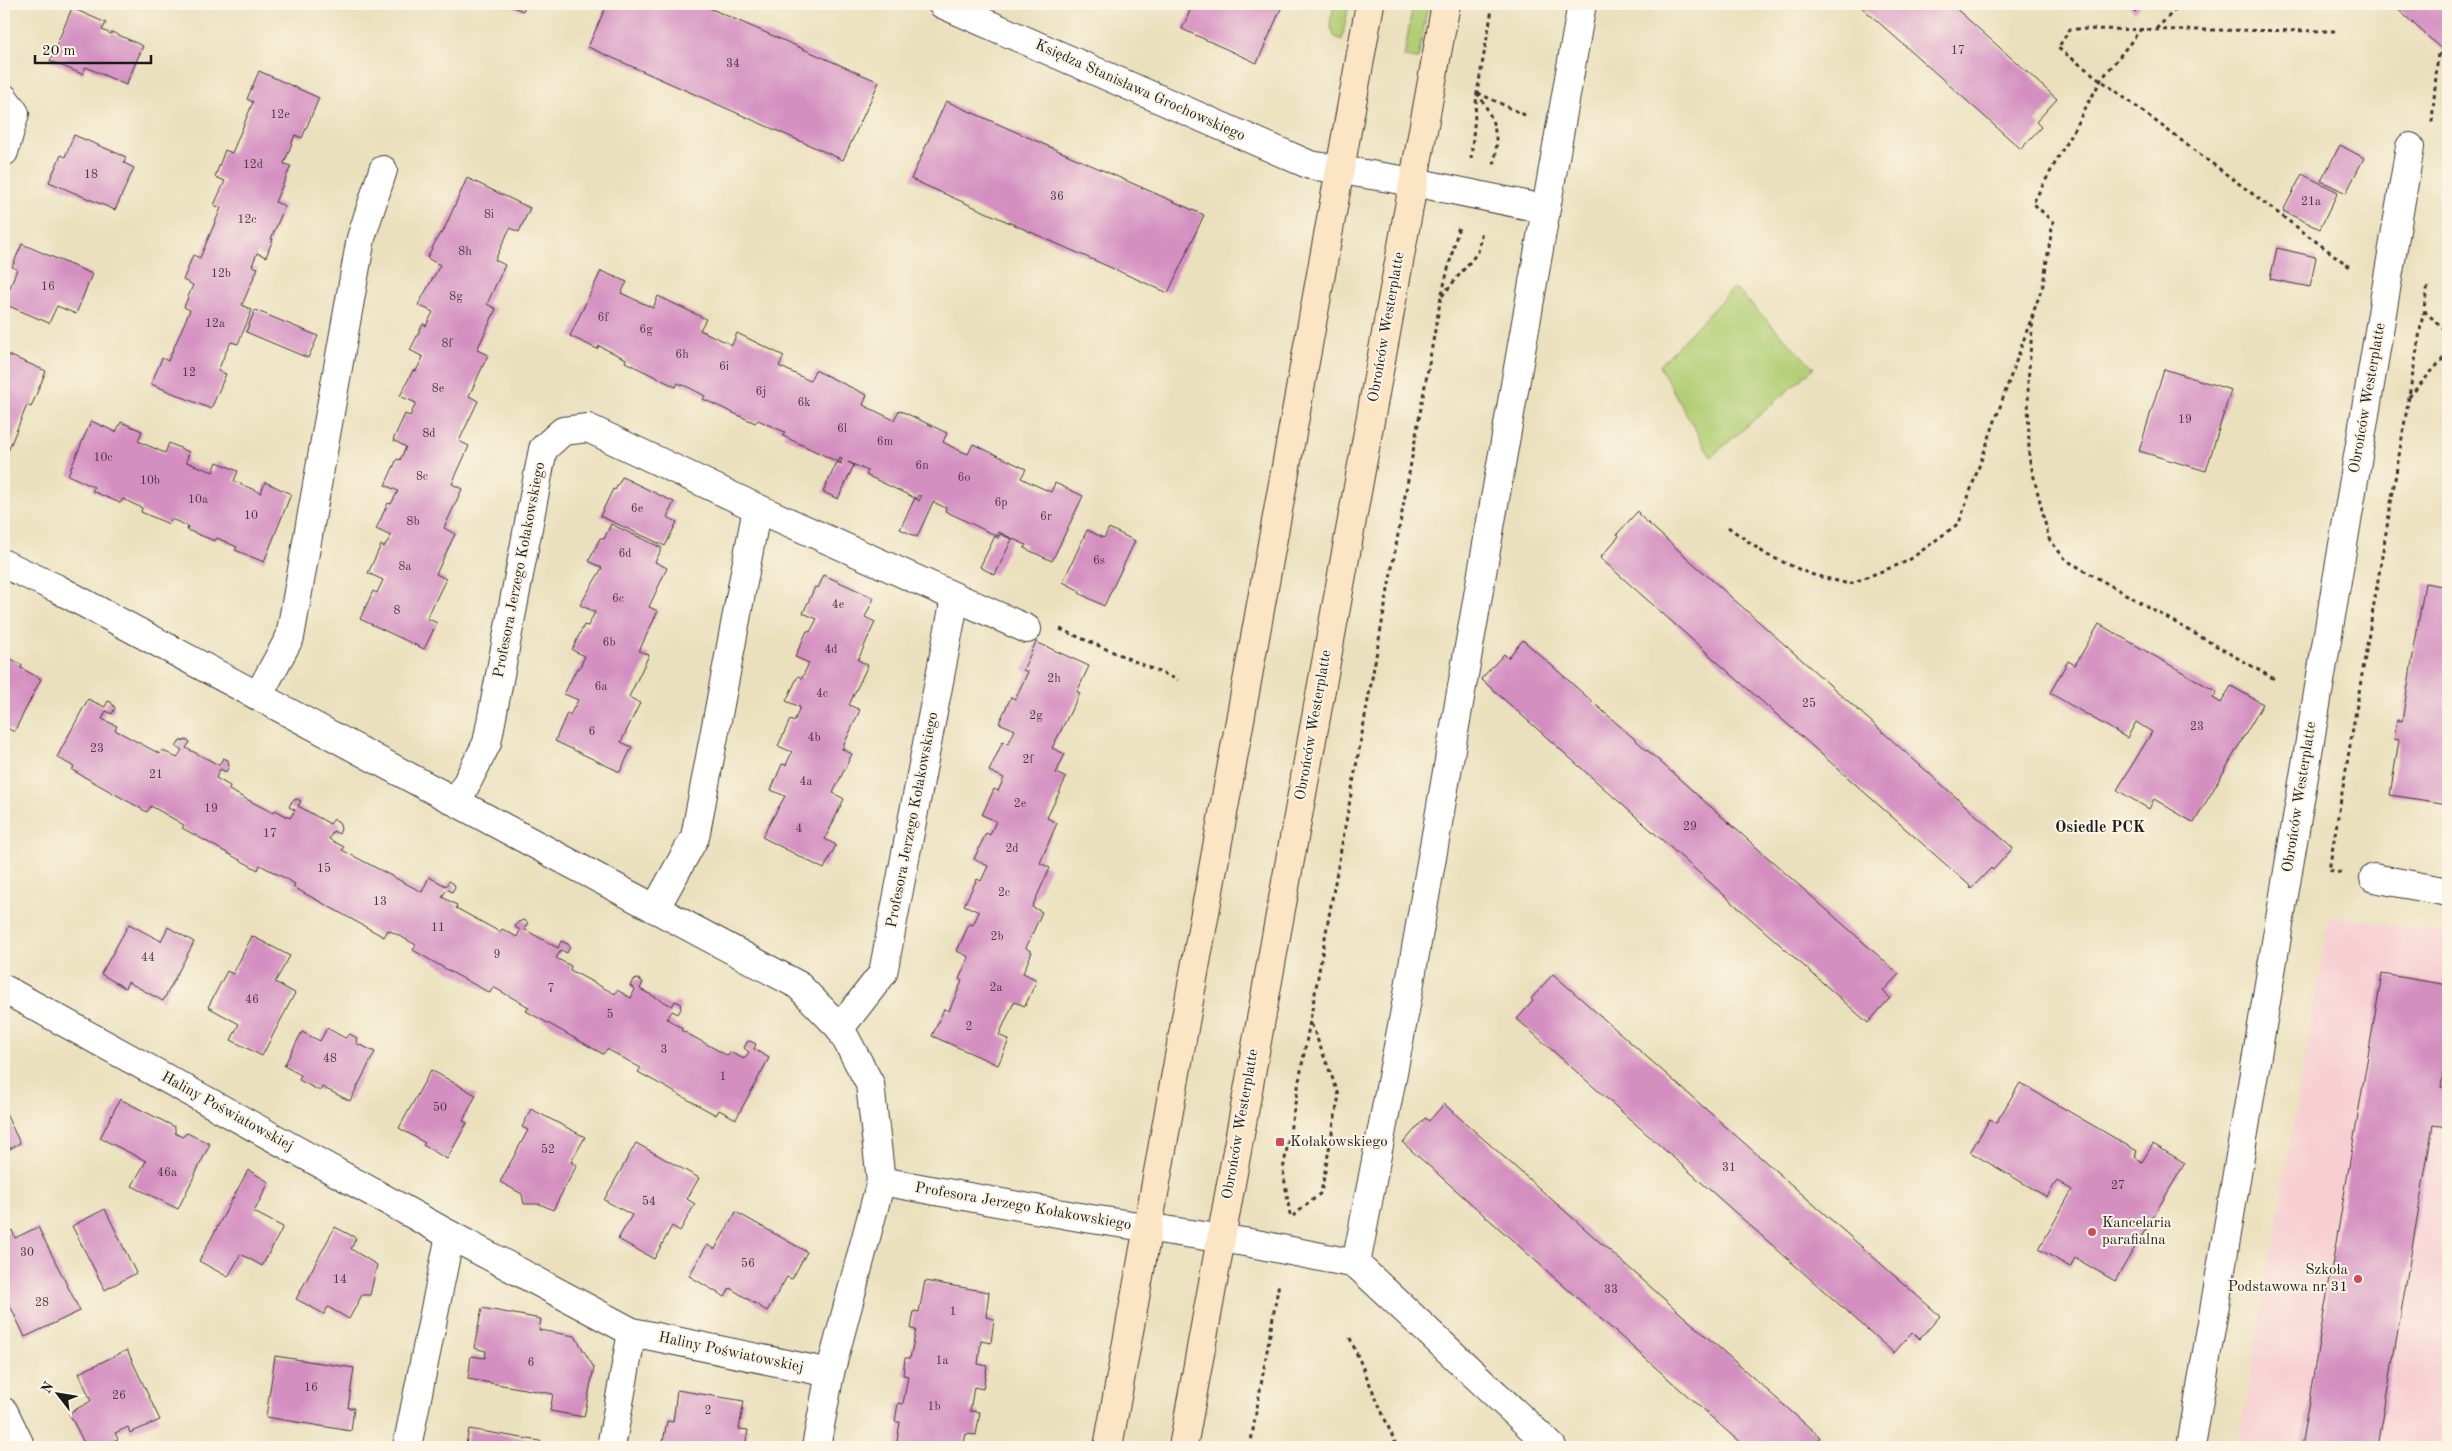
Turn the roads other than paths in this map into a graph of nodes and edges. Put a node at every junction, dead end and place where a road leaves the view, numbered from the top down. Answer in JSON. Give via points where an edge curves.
{"nodes":[{"id":1,"x":942,"y":4,"type":"edge"},
{"id":2,"x":1370,"y":4,"type":"edge"},
{"id":3,"x":1446,"y":4,"type":"edge"},
{"id":4,"x":1582,"y":4,"type":"edge"},
{"id":5,"x":4,"y":98,"type":"edge"},
{"id":6,"x":2410,"y":148,"type":"dead end"},
{"id":7,"x":4,"y":152,"type":"edge"},
{"id":8,"x":383,"y":170,"type":"dead end"},
{"id":9,"x":1340,"y":171,"type":"junction"},
{"id":10,"x":1414,"y":182,"type":"junction"},
{"id":11,"x":1545,"y":209,"type":"junction"},
{"id":12,"x":757,"y":508,"type":"junction"},
{"id":13,"x":4,"y":564,"type":"edge"},
{"id":14,"x":955,"y":598,"type":"junction"},
{"id":15,"x":1027,"y":629,"type":"road end"},
{"id":16,"x":258,"y":696,"type":"junction"},
{"id":17,"x":457,"y":802,"type":"junction"},
{"id":18,"x":2374,"y":878,"type":"road end"},
{"id":19,"x":2448,"y":892,"type":"edge"},
{"id":20,"x":655,"y":909,"type":"junction"},
{"id":21,"x":4,"y":989,"type":"edge"},
{"id":22,"x":840,"y":1028,"type":"junction"},
{"id":23,"x":881,"y":1181,"type":"junction"},
{"id":24,"x":1147,"y":1228,"type":"junction"},
{"id":25,"x":450,"y":1236,"type":"junction"},
{"id":26,"x":1220,"y":1239,"type":"junction"},
{"id":27,"x":1356,"y":1264,"type":"junction"},
{"id":28,"x":632,"y":1332,"type":"junction"},
{"id":29,"x":830,"y":1373,"type":"junction"},
{"id":30,"x":4,"y":1412,"type":"edge"},
{"id":31,"x":21,"y":1447,"type":"edge"},
{"id":32,"x":407,"y":1447,"type":"edge"},
{"id":33,"x":611,"y":1447,"type":"edge"},
{"id":34,"x":816,"y":1447,"type":"edge"},
{"id":35,"x":1108,"y":1447,"type":"edge"},
{"id":36,"x":1183,"y":1447,"type":"edge"},
{"id":37,"x":1552,"y":1447,"type":"edge"},
{"id":38,"x":2191,"y":1447,"type":"edge"}],
"edges":[{"from":1,"to":9,"type":"street","name":"Księdza Stanisława Grochowskiego","via":[[1282,154],[1310,165]]},
{"from":2,"to":9,"type":"main road"},
{"from":3,"to":10,"type":"main road","name":"Obrońców Westerplatte"},
{"from":4,"to":11,"type":"street"},
{"from":5,"to":7,"type":"street","via":[[15,113]]},
{"from":6,"to":38,"type":"street","name":"Obrońców Westerplatte"},
{"from":8,"to":16,"type":"street","via":[[361,238],[290,636]]},
{"from":9,"to":10,"type":"street","name":"Księdza Stanisława Grochowskiego"},
{"from":9,"to":24,"type":"main road"},
{"from":10,"to":11,"type":"street","name":"Księdza Stanisława Grochowskiego"},
{"from":10,"to":26,"type":"main road","name":"Obrońców Westerplatte"},
{"from":11,"to":27,"type":"street","via":[[1408,995]]},
{"from":12,"to":14,"type":"street","name":"Profesora Jerzego Kołakowskiego"},
{"from":12,"to":17,"type":"street","name":"Profesora Jerzego Kołakowskiego","via":[[588,428],[563,431],[543,449],[487,743]]},
{"from":12,"to":20,"type":"street","via":[[695,837]]},
{"from":13,"to":16,"type":"street","via":[[56,588]]},
{"from":14,"to":15,"type":"street","name":"Profesora Jerzego Kołakowskiego","via":[[978,605]]},
{"from":14,"to":22,"type":"street","name":"Profesora Jerzego Kołakowskiego","via":[[883,973]]},
{"from":16,"to":17,"type":"street"},
{"from":17,"to":20,"type":"street"},
{"from":18,"to":19,"type":"street"},
{"from":20,"to":22,"type":"street","via":[[798,985]]},
{"from":21,"to":25,"type":"street","name":"Haliny Poświatowskiej"},
{"from":22,"to":23,"type":"street","via":[[870,1084]]},
{"from":23,"to":24,"type":"street","name":"Profesora Jerzego Kołakowskiego"},
{"from":23,"to":29,"type":"street"},
{"from":24,"to":26,"type":"street","name":"Profesora Jerzego Kołakowskiego"},
{"from":24,"to":35,"type":"main road"},
{"from":25,"to":28,"type":"street","name":"Haliny Poświatowskiej"},
{"from":25,"to":32,"type":"street"},
{"from":26,"to":27,"type":"street","name":"Profesora Jerzego Kołakowskiego"},
{"from":26,"to":36,"type":"main road","name":"Obrońców Westerplatte"},
{"from":27,"to":37,"type":"street"},
{"from":28,"to":29,"type":"street","name":"Haliny Poświatowskiej"},
{"from":28,"to":33,"type":"street"},
{"from":29,"to":34,"type":"street"},
{"from":30,"to":31,"type":"street"}]}
